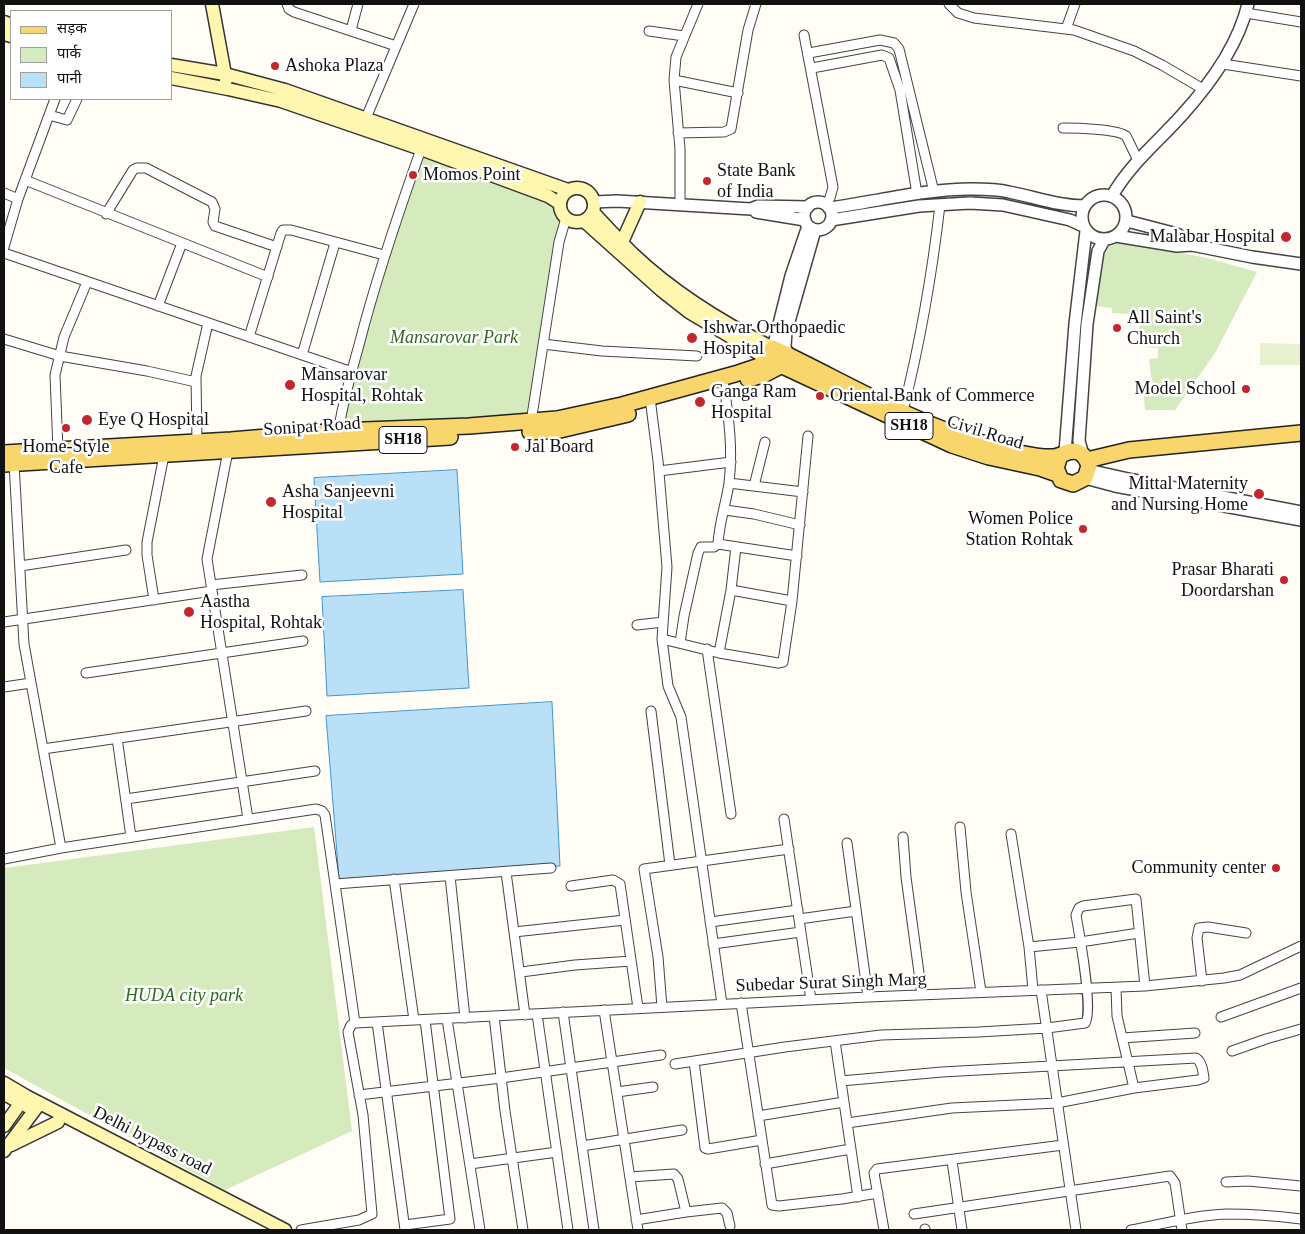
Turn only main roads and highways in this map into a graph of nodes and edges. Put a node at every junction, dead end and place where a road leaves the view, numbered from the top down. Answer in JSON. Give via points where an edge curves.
{"nodes":[{"id":1,"x":206,"y":4,"type":"edge"},
{"id":2,"x":212,"y":4,"type":"edge"},
{"id":3,"x":172,"y":65,"type":"edge"},
{"id":4,"x":220,"y":73,"type":"junction"},
{"id":5,"x":172,"y":78,"type":"edge"},
{"id":6,"x":222,"y":87,"type":"junction"},
{"id":7,"x":568,"y":190,"type":"junction"},
{"id":8,"x":640,"y":202,"type":"road end"},
{"id":9,"x":559,"y":203,"type":"junction"},
{"id":10,"x":594,"y":207,"type":"junction"},
{"id":11,"x":584,"y":221,"type":"junction"},
{"id":12,"x":622,"y":242,"type":"junction"},
{"id":13,"x":777,"y":357,"type":"junction"},
{"id":14,"x":650,"y":403,"type":"junction"},
{"id":15,"x":1301,"y":426,"type":"edge"},
{"id":16,"x":470,"y":431,"type":"junction"},
{"id":17,"x":1301,"y":433,"type":"edge"},
{"id":18,"x":338,"y":437,"type":"junction"},
{"id":19,"x":1301,"y":439,"type":"edge"},
{"id":20,"x":1129,"y":450,"type":"junction"},
{"id":21,"x":1062,"y":454,"type":"junction"},
{"id":22,"x":7,"y":460,"type":"edge"},
{"id":23,"x":1086,"y":466,"type":"junction"},
{"id":24,"x":1057,"y":474,"type":"junction"},
{"id":25,"x":4,"y":1083,"type":"edge"},
{"id":26,"x":4,"y":1094,"type":"edge"},
{"id":27,"x":23,"y":1099,"type":"junction"},
{"id":28,"x":37,"y":1107,"type":"junction"},
{"id":29,"x":58,"y":1122,"type":"junction"},
{"id":30,"x":4,"y":1126,"type":"edge"},
{"id":31,"x":5,"y":1149,"type":"edge"},
{"id":32,"x":268,"y":1230,"type":"edge"},
{"id":33,"x":285,"y":1230,"type":"edge"}],
"edges":[{"from":1,"to":4,"type":"main road"},
{"from":2,"to":4,"type":"main road"},
{"from":3,"to":4,"type":"main road"},
{"from":4,"to":6,"type":"main road"},
{"from":4,"to":7,"type":"main road","via":[[285,90]]},
{"from":5,"to":6,"type":"main road"},
{"from":6,"to":9,"type":"main road","via":[[281,101],[421,149],[548,196]]},
{"from":7,"to":9,"type":"main road"},
{"from":7,"to":10,"type":"main road","via":[[586,189],[593,197]]},
{"from":8,"to":12,"type":"main road"},
{"from":9,"to":11,"type":"main road","via":[[566,218]]},
{"from":10,"to":11,"type":"main road"},
{"from":10,"to":12,"type":"main road"},
{"from":11,"to":13,"type":"main road","via":[[689,312]]},
{"from":12,"to":13,"type":"main road","via":[[668,283]]},
{"from":13,"to":14,"type":"main road","name":"Sonipat Road","number":"SH18"},
{"from":13,"to":14,"type":"main road","name":"Sonipat Road","number":"SH18","via":[[763,375]]},
{"from":13,"to":21,"type":"main road","name":"Civil Road","number":"SH18","via":[[956,435],[1042,457]]},
{"from":13,"to":24,"type":"main road","name":"Civil Road","number":"SH18","via":[[952,445]]},
{"from":14,"to":16,"type":"main road","name":"Sonipat Road","number":"SH18"},
{"from":14,"to":16,"type":"main road","name":"Sonipat Road","number":"SH18","via":[[587,425],[560,430]]},
{"from":15,"to":20,"type":"main road","number":"SH18","via":[[1152,441]]},
{"from":16,"to":18,"type":"main road","name":"Sonipat Road","number":"SH18"},
{"from":17,"to":20,"type":"main road"},
{"from":18,"to":22,"type":"main road","name":"Sonipat Road","number":"SH18","via":[[228,451]]},
{"from":18,"to":22,"type":"main road","name":"Sonipat Road","number":"SH18","via":[[58,450]]},
{"from":19,"to":20,"type":"main road","number":"SH18","via":[[1156,456]]},
{"from":20,"to":23,"type":"main road","number":"SH18"},
{"from":21,"to":23,"type":"main road","number":"SH18","via":[[1078,452]]},
{"from":21,"to":24,"type":"main road"},
{"from":23,"to":24,"type":"main road","number":"SH18","via":[[1073,484],[1061,480]]},
{"from":25,"to":27,"type":"main road","name":"Delhi bypass road"},
{"from":26,"to":27,"type":"main road","name":"Delhi bypass road"},
{"from":27,"to":28,"type":"main road","name":"Delhi bypass road"},
{"from":27,"to":30,"type":"main road"},
{"from":28,"to":29,"type":"main road","name":"Delhi bypass road"},
{"from":28,"to":31,"type":"main road"},
{"from":28,"to":33,"type":"main road","name":"Delhi bypass road"},
{"from":29,"to":31,"type":"main road"},
{"from":29,"to":32,"type":"main road","name":"Delhi bypass road"}]}
